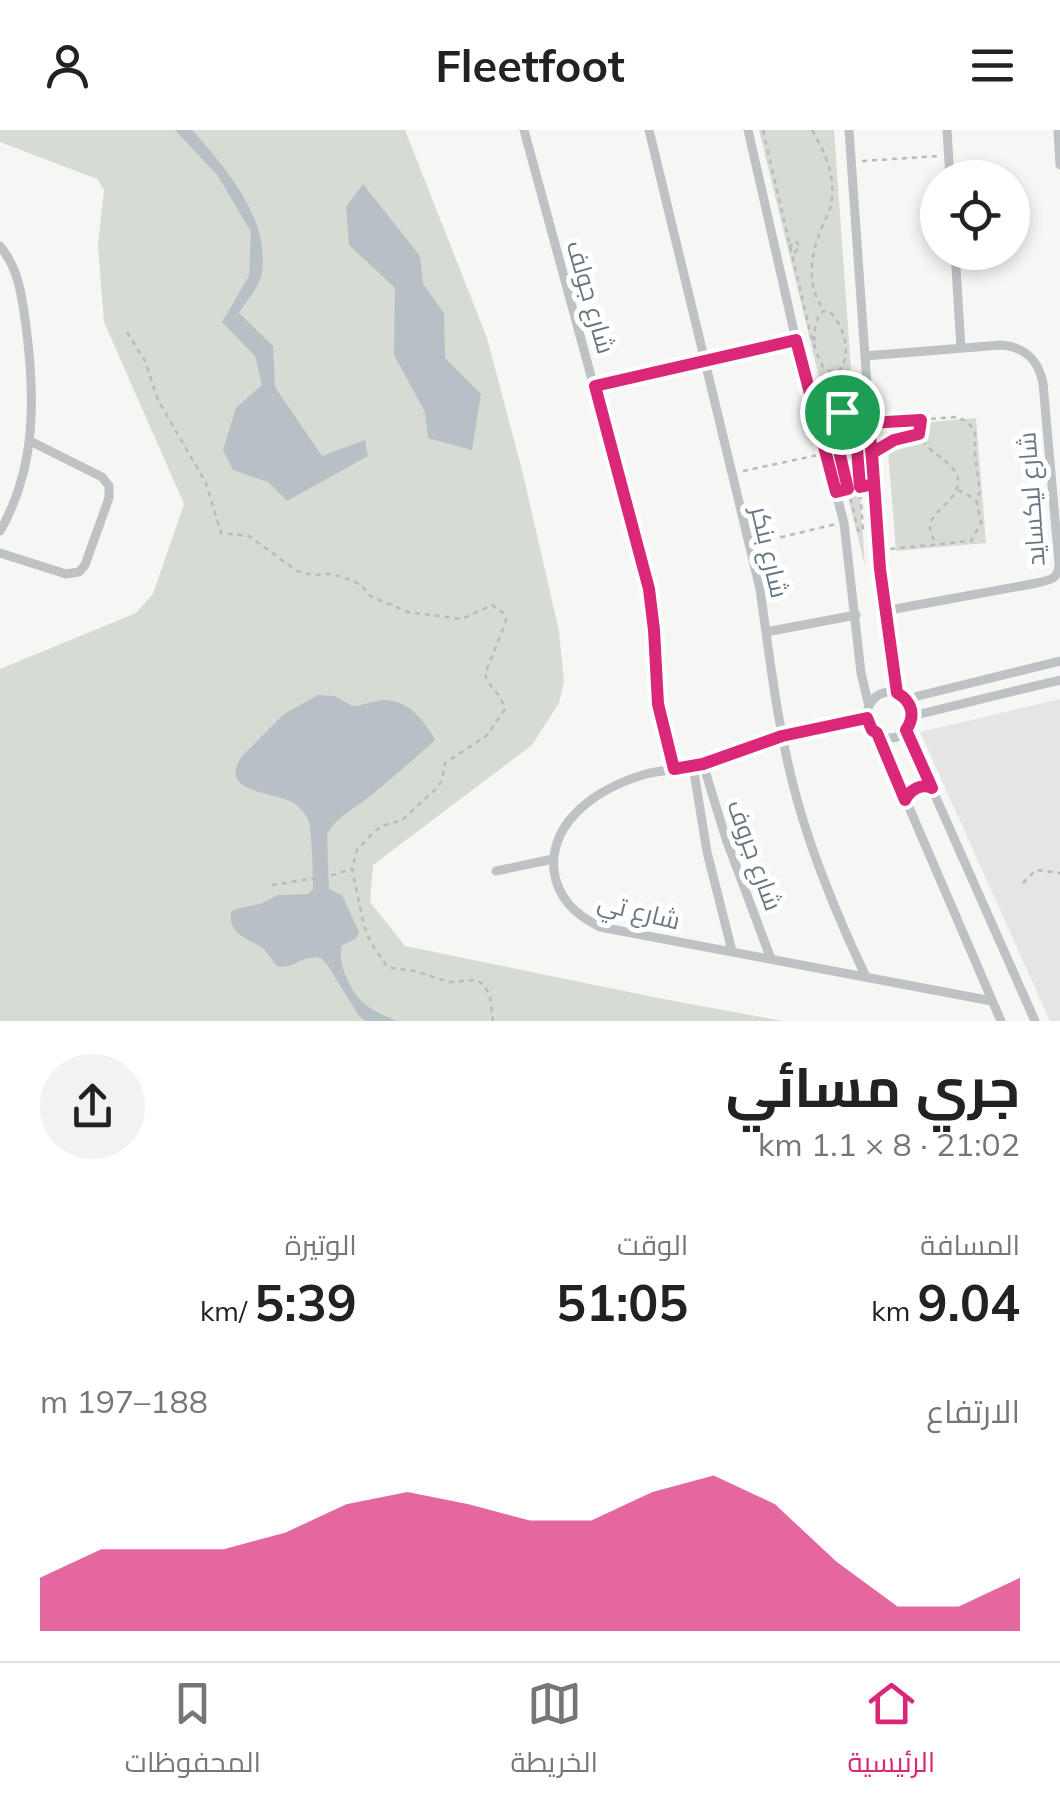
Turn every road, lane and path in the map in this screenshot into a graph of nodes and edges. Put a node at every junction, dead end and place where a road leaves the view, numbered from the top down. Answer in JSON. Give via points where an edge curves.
{"nodes":[{"id":1,"x":524,"y":130,"type":"edge"},
{"id":2,"x":649,"y":130,"type":"edge"},
{"id":3,"x":748,"y":130,"type":"edge"},
{"id":4,"x":763,"y":130,"type":"edge"},
{"id":5,"x":812,"y":130,"type":"edge"},
{"id":6,"x":848,"y":130,"type":"edge"},
{"id":7,"x":946,"y":130,"type":"edge"},
{"id":8,"x":1058,"y":130,"type":"edge"},
{"id":9,"x":948,"y":155,"type":"junction"},
{"id":10,"x":948,"y":160,"type":"edge"},
{"id":11,"x":851,"y":161,"type":"junction"},
{"id":12,"x":1060,"y":166,"type":"edge"},
{"id":13,"x":0,"y":246,"type":"edge"},
{"id":14,"x":956,"y":270,"type":"edge"},
{"id":15,"x":824,"y":311,"type":"junction"},
{"id":16,"x":126,"y":332,"type":"dead end"},
{"id":17,"x":796,"y":340,"type":"junction"},
{"id":18,"x":962,"y":348,"type":"junction"},
{"id":19,"x":817,"y":353,"type":"junction"},
{"id":20,"x":864,"y":356,"type":"junction"},
{"id":21,"x":704,"y":361,"type":"junction"},
{"id":22,"x":836,"y":375,"type":"junction"},
{"id":23,"x":595,"y":386,"type":"junction"},
{"id":24,"x":842,"y":412,"type":"junction"},
{"id":25,"x":921,"y":420,"type":"junction"},
{"id":26,"x":869,"y":423,"type":"junction"},
{"id":27,"x":919,"y":434,"type":"junction"},
{"id":28,"x":30,"y":441,"type":"junction"},
{"id":29,"x":827,"y":453,"type":"junction"},
{"id":30,"x":872,"y":453,"type":"junction"},
{"id":31,"x":731,"y":473,"type":"junction"},
{"id":32,"x":874,"y":484,"type":"junction"},
{"id":33,"x":854,"y":488,"type":"junction"},
{"id":34,"x":957,"y":490,"type":"junction"},
{"id":35,"x":836,"y":492,"type":"junction"},
{"id":36,"x":0,"y":498,"type":"edge"},
{"id":37,"x":976,"y":499,"type":"junction"},
{"id":38,"x":14,"y":503,"type":"junction"},
{"id":39,"x":844,"y":523,"type":"junction"},
{"id":40,"x":0,"y":530,"type":"edge"},
{"id":41,"x":750,"y":544,"type":"junction"},
{"id":42,"x":937,"y":544,"type":"junction"},
{"id":43,"x":878,"y":550,"type":"junction"},
{"id":44,"x":0,"y":553,"type":"edge"},
{"id":45,"x":884,"y":611,"type":"junction"},
{"id":46,"x":856,"y":614,"type":"junction"},
{"id":47,"x":766,"y":632,"type":"junction"},
{"id":48,"x":1060,"y":661,"type":"edge"},
{"id":49,"x":1060,"y":680,"type":"edge"},
{"id":50,"x":943,"y":692,"type":"junction"},
{"id":51,"x":902,"y":696,"type":"junction"},
{"id":52,"x":868,"y":706,"type":"junction"},
{"id":53,"x":946,"y":707,"type":"junction"},
{"id":54,"x":912,"y":716,"type":"junction"},
{"id":55,"x":867,"y":718,"type":"junction"},
{"id":56,"x":906,"y":730,"type":"junction"},
{"id":57,"x":877,"y":733,"type":"junction"},
{"id":58,"x":782,"y":736,"type":"junction"},
{"id":59,"x":698,"y":765,"type":"junction"},
{"id":60,"x":674,"y":769,"type":"junction"},
{"id":61,"x":932,"y":788,"type":"junction"},
{"id":62,"x":905,"y":800,"type":"junction"},
{"id":63,"x":553,"y":859,"type":"junction"},
{"id":64,"x":352,"y":869,"type":"junction"},
{"id":65,"x":496,"y":871,"type":"dead end"},
{"id":66,"x":1060,"y":872,"type":"edge"},
{"id":67,"x":1023,"y":883,"type":"dead end"},
{"id":68,"x":272,"y":885,"type":"dead end"},
{"id":69,"x":732,"y":952,"type":"junction"},
{"id":70,"x":771,"y":958,"type":"junction"},
{"id":71,"x":866,"y":976,"type":"junction"},
{"id":72,"x":992,"y":1001,"type":"junction"},
{"id":73,"x":493,"y":1021,"type":"edge"},
{"id":74,"x":1002,"y":1021,"type":"edge"},
{"id":75,"x":1035,"y":1021,"type":"edge"}],
"edges":[{"from":1,"to":23,"type":"street","name":"شارع جولف"},
{"from":2,"to":21,"type":"street","name":"شارع بنكر"},
{"from":3,"to":17,"type":"street"},
{"from":4,"to":19,"type":"path"},
{"from":5,"to":15,"type":"path","via":[[832,184],[812,262],[812,288]]},
{"from":6,"to":11,"type":"street"},
{"from":7,"to":9,"type":"street"},
{"from":8,"to":12,"type":"street"},
{"from":9,"to":10,"type":"street"},
{"from":9,"to":11,"type":"path"},
{"from":11,"to":20,"type":"street"},
{"from":13,"to":28,"type":"street","via":[[18,278],[24,310]]},
{"from":14,"to":18,"type":"street"},
{"from":15,"to":19,"type":"path","via":[[814,328]]},
{"from":15,"to":22,"type":"path","via":[[834,315],[845,338],[846,356]]},
{"from":16,"to":64,"type":"path","via":[[206,484],[222,533],[249,536],[297,571],[352,580],[408,612],[462,619],[492,605],[506,620],[486,674],[504,704],[496,724],[446,762],[442,780],[416,809],[360,846]]},
{"from":17,"to":21,"type":"street"},
{"from":17,"to":29,"type":"street"},
{"from":18,"to":20,"type":"street","name":"شارع ليكسايد"},
{"from":18,"to":45,"type":"street","name":"شارع ليكسايد","via":[[1014,346],[1040,370],[1059,572],[1037,584]]},
{"from":19,"to":22,"type":"path"},
{"from":20,"to":26,"type":"street"},
{"from":21,"to":23,"type":"street"},
{"from":21,"to":31,"type":"street","name":"شارع بنكر"},
{"from":22,"to":24,"type":"path"},
{"from":23,"to":60,"type":"street","name":"شارع جولف","via":[[649,589],[658,704]]},
{"from":24,"to":33,"type":"path","via":[[833,425]]},
{"from":24,"to":33,"type":"path","via":[[855,424]]},
{"from":25,"to":26,"type":"path"},
{"from":25,"to":27,"type":"path"},
{"from":25,"to":37,"type":"path","via":[[957,417],[973,426]]},
{"from":26,"to":30,"type":"street"},
{"from":27,"to":30,"type":"path"},
{"from":27,"to":34,"type":"path","via":[[955,472]]},
{"from":28,"to":38,"type":"street"},
{"from":28,"to":44,"type":"street","via":[[102,477],[109,498],[79,572]]},
{"from":29,"to":31,"type":"path"},
{"from":29,"to":35,"type":"street"},
{"from":30,"to":32,"type":"street"},
{"from":31,"to":41,"type":"street","name":"شارع بنكر"},
{"from":32,"to":33,"type":"street"},
{"from":32,"to":43,"type":"street"},
{"from":33,"to":33,"type":"path","via":[[858,530],[861,532],[863,530]]},
{"from":33,"to":35,"type":"street"},
{"from":34,"to":37,"type":"path"},
{"from":34,"to":42,"type":"path","via":[[930,523]]},
{"from":35,"to":39,"type":"street"},
{"from":36,"to":38,"type":"street"},
{"from":37,"to":42,"type":"path","via":[[976,536]]},
{"from":38,"to":40,"type":"street"},
{"from":39,"to":41,"type":"path"},
{"from":39,"to":46,"type":"street"},
{"from":41,"to":47,"type":"street","name":"شارع بنكر"},
{"from":42,"to":43,"type":"path"},
{"from":43,"to":45,"type":"street"},
{"from":45,"to":51,"type":"street"},
{"from":46,"to":47,"type":"street"},
{"from":46,"to":52,"type":"street"},
{"from":47,"to":58,"type":"street","name":"شارع بنكر"},
{"from":48,"to":50,"type":"street"},
{"from":49,"to":53,"type":"street"},
{"from":50,"to":51,"type":"street"},
{"from":50,"to":53,"type":"street"},
{"from":51,"to":52,"type":"street","via":[[883,693]]},
{"from":51,"to":54,"type":"street"},
{"from":52,"to":55,"type":"street"},
{"from":53,"to":54,"type":"street"},
{"from":54,"to":56,"type":"street"},
{"from":55,"to":57,"type":"street"},
{"from":55,"to":58,"type":"street"},
{"from":56,"to":57,"type":"street","via":[[889,737]]},
{"from":56,"to":61,"type":"street"},
{"from":57,"to":62,"type":"street"},
{"from":58,"to":59,"type":"street"},
{"from":58,"to":71,"type":"street","name":"شارع بنكر","via":[[810,844]]},
{"from":59,"to":60,"type":"street"},
{"from":59,"to":69,"type":"street","name":"شارع جروف","via":[[707,852]]},
{"from":59,"to":70,"type":"street","name":"شارع جروف"},
{"from":60,"to":63,"type":"street","via":[[623,783],[586,804],[569,818]]},
{"from":61,"to":62,"type":"street","via":[[917,788]]},
{"from":61,"to":75,"type":"street"},
{"from":62,"to":72,"type":"street"},
{"from":63,"to":65,"type":"street"},
{"from":63,"to":69,"type":"street","name":"شارع تي","via":[[565,901],[590,922]]},
{"from":64,"to":68,"type":"path"},
{"from":64,"to":73,"type":"path","via":[[364,926],[386,964],[448,982],[477,980],[490,996]]},
{"from":66,"to":67,"type":"path","via":[[1036,870]]},
{"from":69,"to":70,"type":"street","name":"شارع تي"},
{"from":70,"to":71,"type":"street","name":"شارع تي"},
{"from":71,"to":72,"type":"street","name":"شارع تي"},
{"from":72,"to":74,"type":"street"}]}
